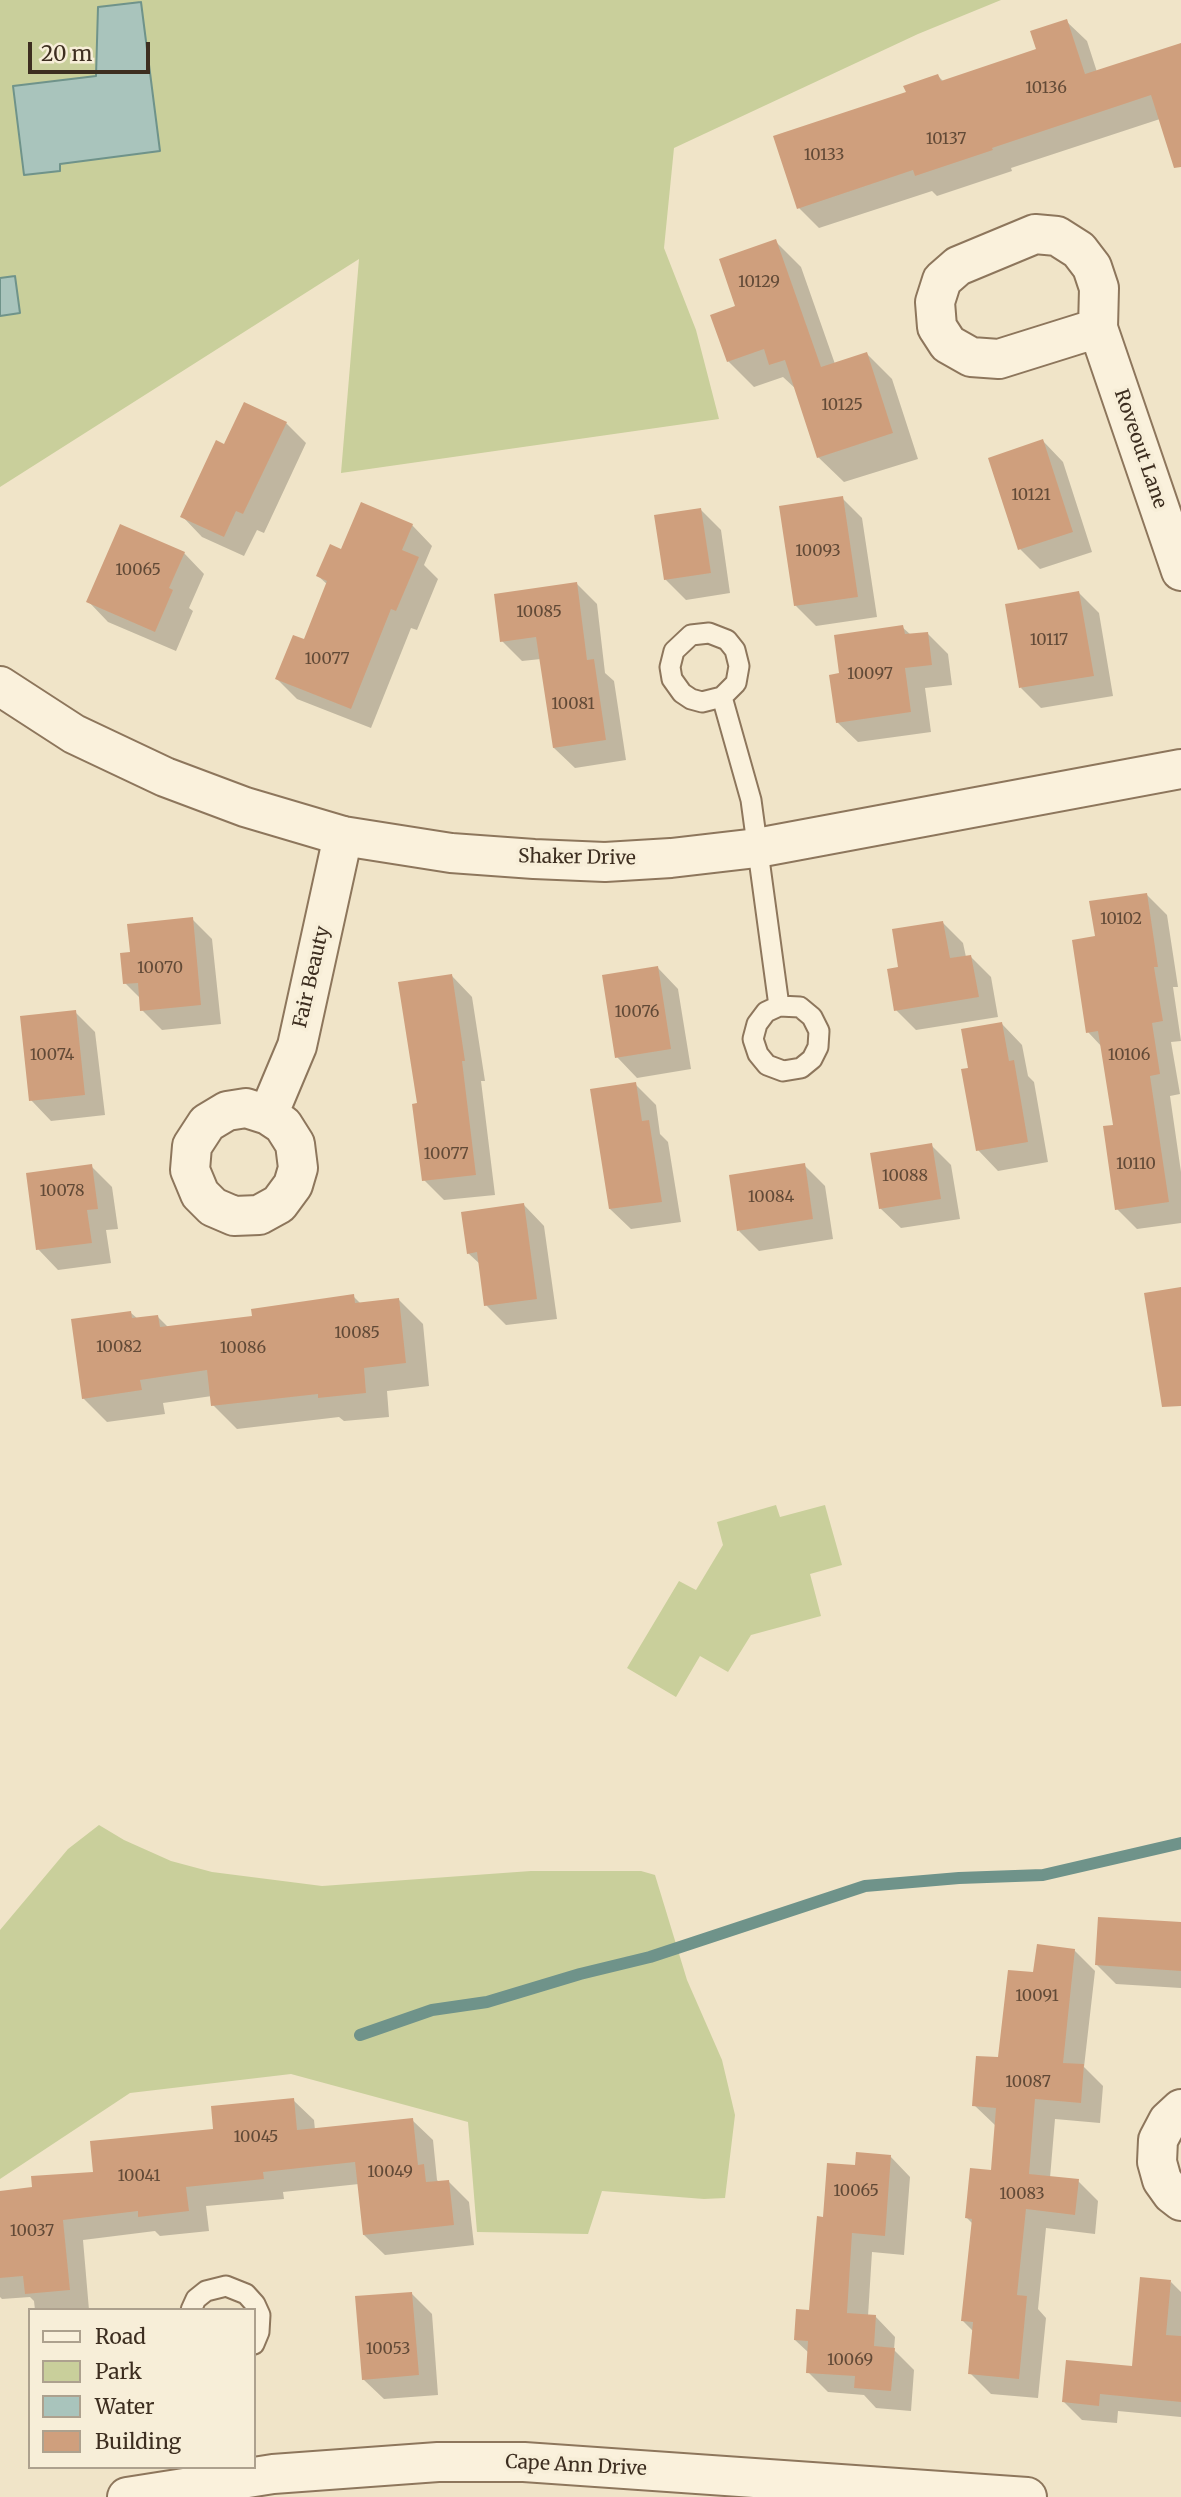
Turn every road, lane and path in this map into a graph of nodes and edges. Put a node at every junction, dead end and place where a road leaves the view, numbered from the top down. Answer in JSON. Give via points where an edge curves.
{"nodes":[{"id":1,"x":1098,"y":328,"type":"dead end"},
{"id":2,"x":1181,"y":572,"type":"edge"},
{"id":3,"x":0,"y":686,"type":"edge"},
{"id":4,"x":722,"y":697,"type":"dead end"},
{"id":5,"x":1181,"y":769,"type":"edge"},
{"id":6,"x":343,"y":836,"type":"junction"},
{"id":7,"x":757,"y":848,"type":"junction"},
{"id":8,"x":779,"y":1006,"type":"dead end"},
{"id":9,"x":268,"y":1115,"type":"dead end"},
{"id":10,"x":1181,"y":2109,"type":"edge"},
{"id":11,"x":1181,"y":2201,"type":"edge"},
{"id":12,"x":192,"y":2308,"type":"edge"},
{"id":13,"x":256,"y":2340,"type":"edge"},
{"id":14,"x":227,"y":2473,"type":"edge"},
{"id":15,"x":274,"y":2485,"type":"edge"},
{"id":16,"x":127,"y":2497,"type":"edge"},
{"id":17,"x":1027,"y":2497,"type":"edge"}],
"edges":[{"from":1,"to":2,"type":"street","name":"Roveout Lane"},
{"from":3,"to":6,"type":"street","name":"Shaker Drive","via":[[74,734],[165,778]]},
{"from":4,"to":7,"type":"lane","via":[[751,800]]},
{"from":5,"to":7,"type":"street","name":"Shaker Drive"},
{"from":6,"to":7,"type":"street","name":"Shaker Drive","via":[[451,853],[605,862]]},
{"from":6,"to":9,"type":"street","name":"Fair Beauty","via":[[297,1046]]},
{"from":7,"to":8,"type":"lane"},
{"from":10,"to":11,"type":"street","via":[[1158,2140],[1157,2162],[1162,2180]]},
{"from":12,"to":13,"type":"lane","via":[[206,2291],[226,2286],[246,2294],[260,2315]]},
{"from":14,"to":15,"type":"street","name":"Cape Ann Drive"},
{"from":14,"to":16,"type":"street","name":"Cape Ann Drive"},
{"from":15,"to":17,"type":"street","name":"Cape Ann Drive","via":[[438,2462],[524,2462]]}]}
